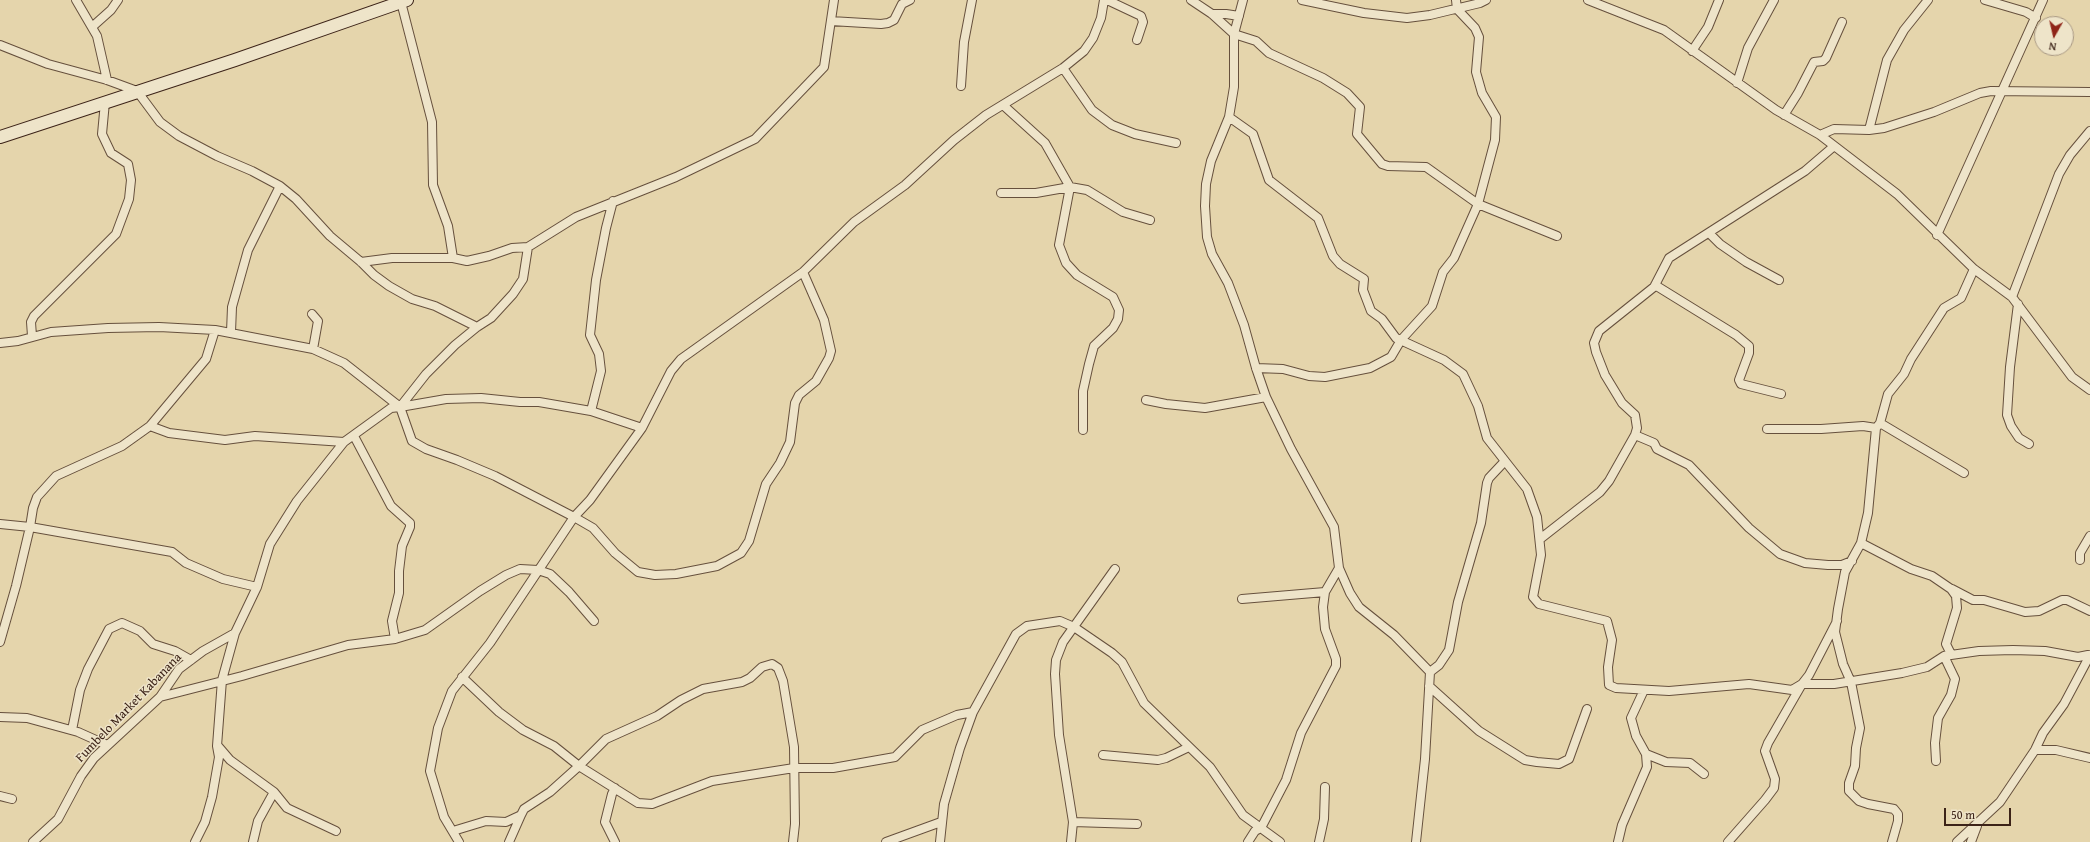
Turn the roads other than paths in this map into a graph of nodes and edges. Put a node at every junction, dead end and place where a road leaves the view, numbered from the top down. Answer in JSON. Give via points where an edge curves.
{"nodes":[{"id":1,"x":76,"y":0,"type":"edge"},
{"id":2,"x":118,"y":0,"type":"edge"},
{"id":3,"x":834,"y":0,"type":"edge"},
{"id":4,"x":910,"y":0,"type":"edge"},
{"id":5,"x":972,"y":0,"type":"edge"},
{"id":6,"x":1106,"y":0,"type":"edge"},
{"id":7,"x":1191,"y":0,"type":"edge"},
{"id":8,"x":1243,"y":0,"type":"edge"},
{"id":9,"x":1302,"y":0,"type":"edge"},
{"id":10,"x":1456,"y":0,"type":"edge"},
{"id":11,"x":1486,"y":0,"type":"edge"},
{"id":12,"x":1588,"y":0,"type":"edge"},
{"id":13,"x":1719,"y":0,"type":"edge"},
{"id":14,"x":1774,"y":0,"type":"edge"},
{"id":15,"x":1928,"y":0,"type":"edge"},
{"id":16,"x":1984,"y":0,"type":"edge"},
{"id":17,"x":2043,"y":0,"type":"edge"},
{"id":18,"x":404,"y":1,"type":"edge"},
{"id":19,"x":1456,"y":9,"type":"junction"},
{"id":20,"x":1212,"y":14,"type":"junction"},
{"id":21,"x":1239,"y":16,"type":"junction"},
{"id":22,"x":2037,"y":16,"type":"edge"},
{"id":23,"x":2034,"y":17,"type":"edge"},
{"id":24,"x":832,"y":21,"type":"junction"},
{"id":25,"x":1842,"y":22,"type":"dead end"},
{"id":26,"x":2034,"y":22,"type":"edge"},
{"id":27,"x":92,"y":27,"type":"junction"},
{"id":28,"x":1234,"y":34,"type":"junction"},
{"id":29,"x":1137,"y":40,"type":"dead end"},
{"id":30,"x":0,"y":44,"type":"edge"},
{"id":31,"x":1692,"y":51,"type":"junction"},
{"id":32,"x":1063,"y":68,"type":"junction"},
{"id":33,"x":107,"y":80,"type":"junction"},
{"id":34,"x":1737,"y":83,"type":"junction"},
{"id":35,"x":961,"y":86,"type":"dead end"},
{"id":36,"x":137,"y":91,"type":"junction"},
{"id":37,"x":2002,"y":92,"type":"junction"},
{"id":38,"x":2090,"y":92,"type":"edge"},
{"id":39,"x":105,"y":102,"type":"junction"},
{"id":40,"x":1004,"y":105,"type":"junction"},
{"id":41,"x":1784,"y":115,"type":"junction"},
{"id":42,"x":1229,"y":117,"type":"junction"},
{"id":43,"x":1869,"y":130,"type":"junction"},
{"id":44,"x":2090,"y":131,"type":"edge"},
{"id":45,"x":1820,"y":135,"type":"junction"},
{"id":46,"x":0,"y":137,"type":"edge"},
{"id":47,"x":1176,"y":143,"type":"dead end"},
{"id":48,"x":1833,"y":146,"type":"junction"},
{"id":49,"x":280,"y":186,"type":"junction"},
{"id":50,"x":1070,"y":186,"type":"junction"},
{"id":51,"x":1001,"y":193,"type":"dead end"},
{"id":52,"x":613,"y":201,"type":"junction"},
{"id":53,"x":1478,"y":204,"type":"junction"},
{"id":54,"x":1150,"y":220,"type":"dead end"},
{"id":55,"x":1709,"y":233,"type":"junction"},
{"id":56,"x":1937,"y":235,"type":"junction"},
{"id":57,"x":1557,"y":236,"type":"dead end"},
{"id":58,"x":528,"y":247,"type":"junction"},
{"id":59,"x":453,"y":258,"type":"junction"},
{"id":60,"x":362,"y":262,"type":"junction"},
{"id":61,"x":1974,"y":269,"type":"junction"},
{"id":62,"x":803,"y":272,"type":"junction"},
{"id":63,"x":1779,"y":280,"type":"dead end"},
{"id":64,"x":1655,"y":285,"type":"junction"},
{"id":65,"x":2012,"y":297,"type":"junction"},
{"id":66,"x":2018,"y":304,"type":"junction"},
{"id":67,"x":312,"y":314,"type":"dead end"},
{"id":68,"x":476,"y":327,"type":"junction"},
{"id":69,"x":215,"y":330,"type":"junction"},
{"id":70,"x":231,"y":332,"type":"junction"},
{"id":71,"x":32,"y":336,"type":"junction"},
{"id":72,"x":1401,"y":340,"type":"junction"},
{"id":73,"x":0,"y":343,"type":"edge"},
{"id":74,"x":313,"y":349,"type":"junction"},
{"id":75,"x":1256,"y":368,"type":"junction"},
{"id":76,"x":2090,"y":390,"type":"edge"},
{"id":77,"x":1781,"y":394,"type":"dead end"},
{"id":78,"x":1266,"y":398,"type":"junction"},
{"id":79,"x":1146,"y":400,"type":"dead end"},
{"id":80,"x":400,"y":407,"type":"junction"},
{"id":81,"x":591,"y":411,"type":"junction"},
{"id":82,"x":150,"y":426,"type":"junction"},
{"id":83,"x":1878,"y":426,"type":"junction"},
{"id":84,"x":642,"y":428,"type":"junction"},
{"id":85,"x":1767,"y":429,"type":"dead end"},
{"id":86,"x":1083,"y":430,"type":"dead end"},
{"id":87,"x":1635,"y":435,"type":"junction"},
{"id":88,"x":354,"y":436,"type":"junction"},
{"id":89,"x":344,"y":442,"type":"junction"},
{"id":90,"x":2029,"y":444,"type":"dead end"},
{"id":91,"x":1505,"y":461,"type":"junction"},
{"id":92,"x":1964,"y":473,"type":"dead end"},
{"id":93,"x":574,"y":517,"type":"junction"},
{"id":94,"x":0,"y":524,"type":"edge"},
{"id":95,"x":30,"y":527,"type":"junction"},
{"id":96,"x":2090,"y":536,"type":"edge"},
{"id":97,"x":1540,"y":539,"type":"junction"},
{"id":98,"x":1861,"y":543,"type":"junction"},
{"id":99,"x":2080,"y":560,"type":"dead end"},
{"id":100,"x":1852,"y":561,"type":"junction"},
{"id":101,"x":1339,"y":568,"type":"junction"},
{"id":102,"x":1114,"y":569,"type":"dead end"},
{"id":103,"x":538,"y":570,"type":"junction"},
{"id":104,"x":257,"y":587,"type":"junction"},
{"id":105,"x":1951,"y":589,"type":"junction"},
{"id":106,"x":1325,"y":592,"type":"junction"},
{"id":107,"x":1242,"y":599,"type":"dead end"},
{"id":108,"x":2090,"y":610,"type":"edge"},
{"id":109,"x":594,"y":621,"type":"dead end"},
{"id":110,"x":1838,"y":621,"type":"junction"},
{"id":111,"x":1074,"y":627,"type":"junction"},
{"id":112,"x":235,"y":634,"type":"junction"},
{"id":113,"x":395,"y":639,"type":"junction"},
{"id":114,"x":0,"y":642,"type":"edge"},
{"id":115,"x":1948,"y":655,"type":"junction"},
{"id":116,"x":2089,"y":655,"type":"edge"},
{"id":117,"x":191,"y":660,"type":"junction"},
{"id":118,"x":1430,"y":672,"type":"junction"},
{"id":119,"x":462,"y":677,"type":"junction"},
{"id":120,"x":222,"y":680,"type":"junction"},
{"id":121,"x":1851,"y":682,"type":"junction"},
{"id":122,"x":1802,"y":684,"type":"junction"},
{"id":123,"x":1429,"y":686,"type":"junction"},
{"id":124,"x":1644,"y":690,"type":"junction"},
{"id":125,"x":160,"y":696,"type":"junction"},
{"id":126,"x":1587,"y":709,"type":"dead end"},
{"id":127,"x":973,"y":712,"type":"junction"},
{"id":128,"x":0,"y":717,"type":"edge"},
{"id":129,"x":72,"y":730,"type":"junction"},
{"id":130,"x":107,"y":745,"type":"junction"},
{"id":131,"x":218,"y":746,"type":"junction"},
{"id":132,"x":1189,"y":747,"type":"junction"},
{"id":133,"x":2035,"y":750,"type":"junction"},
{"id":134,"x":1646,"y":754,"type":"junction"},
{"id":135,"x":1103,"y":755,"type":"dead end"},
{"id":136,"x":2090,"y":758,"type":"edge"},
{"id":137,"x":1936,"y":761,"type":"dead end"},
{"id":138,"x":579,"y":766,"type":"junction"},
{"id":139,"x":794,"y":768,"type":"junction"},
{"id":140,"x":1704,"y":774,"type":"dead end"},
{"id":141,"x":1325,"y":787,"type":"dead end"},
{"id":142,"x":615,"y":788,"type":"junction"},
{"id":143,"x":274,"y":792,"type":"junction"},
{"id":144,"x":0,"y":796,"type":"edge"},
{"id":145,"x":12,"y":799,"type":"dead end"},
{"id":146,"x":521,"y":815,"type":"junction"},
{"id":147,"x":941,"y":822,"type":"junction"},
{"id":148,"x":1073,"y":822,"type":"junction"},
{"id":149,"x":1137,"y":824,"type":"dead end"},
{"id":150,"x":1978,"y":824,"type":"junction"},
{"id":151,"x":1261,"y":828,"type":"junction"},
{"id":152,"x":336,"y":831,"type":"dead end"},
{"id":153,"x":453,"y":831,"type":"junction"},
{"id":154,"x":33,"y":842,"type":"edge"},
{"id":155,"x":195,"y":842,"type":"edge"},
{"id":156,"x":253,"y":842,"type":"edge"},
{"id":157,"x":459,"y":842,"type":"edge"},
{"id":158,"x":509,"y":842,"type":"edge"},
{"id":159,"x":615,"y":842,"type":"edge"},
{"id":160,"x":793,"y":842,"type":"edge"},
{"id":161,"x":886,"y":842,"type":"edge"},
{"id":162,"x":940,"y":842,"type":"edge"},
{"id":163,"x":1071,"y":842,"type":"edge"},
{"id":164,"x":1248,"y":842,"type":"edge"},
{"id":165,"x":1280,"y":842,"type":"edge"},
{"id":166,"x":1319,"y":842,"type":"edge"},
{"id":167,"x":1416,"y":842,"type":"edge"},
{"id":168,"x":1618,"y":842,"type":"edge"},
{"id":169,"x":1728,"y":842,"type":"edge"},
{"id":170,"x":1892,"y":842,"type":"edge"},
{"id":171,"x":1957,"y":842,"type":"edge"},
{"id":172,"x":1971,"y":842,"type":"edge"}],
"edges":[{"from":1,"to":27,"type":"street"},
{"from":2,"to":27,"type":"street"},
{"from":3,"to":24,"type":"street"},
{"from":4,"to":24,"type":"street","via":[[902,4],[894,20],[888,23]]},
{"from":5,"to":35,"type":"street","via":[[964,42]]},
{"from":6,"to":29,"type":"street","via":[[1141,16],[1143,22]]},
{"from":6,"to":32,"type":"street","via":[[1093,38],[1084,51]]},
{"from":7,"to":20,"type":"street"},
{"from":8,"to":21,"type":"street"},
{"from":9,"to":19,"type":"street","via":[[1364,14],[1392,17],[1430,15]]},
{"from":10,"to":19,"type":"street"},
{"from":11,"to":19,"type":"street"},
{"from":12,"to":31,"type":"street","via":[[1664,30]]},
{"from":13,"to":31,"type":"street","via":[[1708,27]]},
{"from":14,"to":34,"type":"street","via":[[1748,48]]},
{"from":15,"to":43,"type":"street","via":[[1904,30],[1887,60]]},
{"from":16,"to":23,"type":"street","via":[[2026,12]]},
{"from":17,"to":22,"type":"street"},
{"from":18,"to":36,"type":"street"},
{"from":18,"to":59,"type":"street","via":[[432,122],[433,184],[448,226]]},
{"from":19,"to":53,"type":"street","via":[[1475,28],[1479,37],[1476,72],[1482,93],[1496,117],[1495,140]]},
{"from":20,"to":21,"type":"street"},
{"from":20,"to":28,"type":"street"},
{"from":21,"to":28,"type":"street"},
{"from":24,"to":52,"type":"street","via":[[824,67],[755,139],[676,177]]},
{"from":25,"to":41,"type":"street","via":[[1826,58],[1814,62]]},
{"from":26,"to":37,"type":"street"},
{"from":27,"to":33,"type":"street","via":[[97,36]]},
{"from":28,"to":42,"type":"street","via":[[1234,87]]},
{"from":28,"to":53,"type":"street","via":[[1256,41],[1269,53],[1323,78],[1347,93],[1360,106],[1357,134],[1382,164],[1426,167]]},
{"from":30,"to":33,"type":"street","via":[[48,64]]},
{"from":31,"to":34,"type":"street"},
{"from":32,"to":40,"type":"street"},
{"from":32,"to":47,"type":"street","via":[[1092,110],[1112,125],[1135,134]]},
{"from":33,"to":36,"type":"street"},
{"from":34,"to":41,"type":"street"},
{"from":36,"to":39,"type":"street"},
{"from":36,"to":49,"type":"street","via":[[160,122],[179,136]]},
{"from":37,"to":38,"type":"street"},
{"from":37,"to":43,"type":"street","via":[[1980,93],[1913,119]]},
{"from":37,"to":56,"type":"street"},
{"from":39,"to":46,"type":"street"},
{"from":39,"to":71,"type":"street","via":[[102,134],[111,153],[128,164],[131,180],[129,199],[116,234],[34,316],[31,322]]},
{"from":40,"to":50,"type":"street","via":[[1045,143]]},
{"from":40,"to":62,"type":"street","via":[[986,115],[954,140],[905,185],[854,222]]},
{"from":41,"to":45,"type":"street"},
{"from":42,"to":72,"type":"street","via":[[1253,134],[1269,180],[1318,218],[1333,256],[1340,264],[1364,279],[1363,290],[1371,312],[1382,319],[1388,330]]},
{"from":42,"to":75,"type":"street","via":[[1211,161],[1206,184],[1207,237],[1244,325]]},
{"from":43,"to":45,"type":"street","via":[[1834,129]]},
{"from":44,"to":65,"type":"street","via":[[2070,155],[2059,174]]},
{"from":45,"to":48,"type":"street"},
{"from":48,"to":55,"type":"street","via":[[1805,171]]},
{"from":48,"to":56,"type":"street","via":[[1897,194]]},
{"from":49,"to":60,"type":"street","via":[[296,199],[330,236]]},
{"from":49,"to":70,"type":"street","via":[[248,250],[232,307]]},
{"from":50,"to":51,"type":"street","via":[[1036,193]]},
{"from":50,"to":54,"type":"street","via":[[1087,190],[1123,212]]},
{"from":50,"to":86,"type":"street","via":[[1059,245],[1062,255],[1077,275],[1113,297],[1119,310],[1113,328],[1094,346],[1083,391]]},
{"from":52,"to":58,"type":"street","via":[[576,218]]},
{"from":52,"to":81,"type":"street","via":[[596,280],[590,335],[599,354],[602,370]]},
{"from":53,"to":57,"type":"street"},
{"from":53,"to":72,"type":"street","via":[[1454,258],[1443,272],[1432,306]]},
{"from":55,"to":63,"type":"street","via":[[1739,258]]},
{"from":55,"to":64,"type":"street","via":[[1670,258]]},
{"from":56,"to":61,"type":"street"},
{"from":58,"to":59,"type":"street","via":[[512,248],[478,260]]},
{"from":58,"to":68,"type":"street","via":[[523,279],[491,318]]},
{"from":59,"to":60,"type":"street","via":[[392,258]]},
{"from":60,"to":68,"type":"street","via":[[374,275],[399,292],[435,306]]},
{"from":61,"to":65,"type":"street"},
{"from":61,"to":83,"type":"street","via":[[1961,298],[1944,308],[1910,359],[1904,374],[1888,394]]},
{"from":62,"to":84,"type":"street","via":[[682,359],[671,371]]},
{"from":62,"to":93,"type":"street","via":[[824,320],[831,351],[816,381],[799,395],[795,403],[790,442],[766,484],[750,541],[741,553],[717,566],[699,571],[655,575],[638,572],[615,553],[593,528]]},
{"from":64,"to":77,"type":"street","via":[[1736,335],[1749,346],[1750,353],[1739,380],[1741,384]]},
{"from":64,"to":87,"type":"street","via":[[1599,331],[1594,343],[1605,375],[1622,403],[1635,415]]},
{"from":65,"to":66,"type":"street"},
{"from":66,"to":76,"type":"street","via":[[2072,377]]},
{"from":66,"to":90,"type":"street","via":[[2007,415],[2019,438]]},
{"from":67,"to":74,"type":"street","via":[[318,321]]},
{"from":68,"to":80,"type":"street","via":[[426,374]]},
{"from":69,"to":70,"type":"street"},
{"from":69,"to":71,"type":"street","via":[[108,328]]},
{"from":69,"to":82,"type":"street","via":[[206,359]]},
{"from":70,"to":74,"type":"street"},
{"from":71,"to":73,"type":"street"},
{"from":72,"to":75,"type":"street","via":[[1392,357],[1370,368],[1343,375],[1310,376],[1283,369]]},
{"from":72,"to":91,"type":"street","via":[[1444,360],[1463,374],[1478,406],[1487,438]]},
{"from":74,"to":80,"type":"street","via":[[344,364]]},
{"from":75,"to":78,"type":"street"},
{"from":78,"to":79,"type":"street","via":[[1205,408]]},
{"from":78,"to":101,"type":"street","via":[[1290,449],[1334,527]]},
{"from":80,"to":81,"type":"street","via":[[446,399],[481,398],[539,402]]},
{"from":80,"to":88,"type":"street","via":[[391,408]]},
{"from":80,"to":93,"type":"street","via":[[412,441],[416,444],[496,476]]},
{"from":81,"to":84,"type":"street"},
{"from":82,"to":89,"type":"street","via":[[169,433],[225,440],[255,436]]},
{"from":82,"to":95,"type":"street","via":[[116,449],[56,476],[34,503]]},
{"from":83,"to":85,"type":"street"},
{"from":83,"to":92,"type":"street"},
{"from":83,"to":98,"type":"street","via":[[1868,513]]},
{"from":84,"to":93,"type":"street","via":[[590,500]]},
{"from":87,"to":97,"type":"street","via":[[1600,492]]},
{"from":87,"to":100,"type":"street","via":[[1654,443],[1657,449],[1689,465],[1750,528],[1780,554],[1805,563],[1842,565]]},
{"from":88,"to":89,"type":"street"},
{"from":88,"to":113,"type":"street","via":[[391,506],[410,523],[402,546],[399,593],[392,621]]},
{"from":89,"to":104,"type":"street","via":[[297,501],[270,544]]},
{"from":91,"to":97,"type":"street","via":[[1527,489],[1537,517]]},
{"from":91,"to":118,"type":"street","via":[[1487,483],[1481,523],[1458,602],[1449,650],[1439,665]]},
{"from":93,"to":103,"type":"street"},
{"from":94,"to":95,"type":"street"},
{"from":95,"to":104,"type":"street","via":[[172,552],[186,563],[216,576]]},
{"from":95,"to":114,"type":"street"},
{"from":96,"to":99,"type":"street","via":[[2080,553]]},
{"from":97,"to":124,"type":"street","via":[[1541,555],[1533,591],[1534,601],[1607,621],[1612,640],[1608,667],[1609,685]]},
{"from":98,"to":100,"type":"street"},
{"from":98,"to":105,"type":"street","via":[[1911,569],[1932,576]]},
{"from":100,"to":110,"type":"street","via":[[1845,572]]},
{"from":101,"to":106,"type":"street"},
{"from":101,"to":118,"type":"street","via":[[1359,607],[1394,635]]},
{"from":102,"to":111,"type":"street"},
{"from":103,"to":109,"type":"street","via":[[550,574]]},
{"from":103,"to":113,"type":"street","via":[[520,569],[506,575],[430,628]]},
{"from":103,"to":119,"type":"street","via":[[490,643]]},
{"from":104,"to":112,"type":"street"},
{"from":105,"to":108,"type":"street","via":[[1973,600],[1984,600],[2025,612],[2039,611],[2062,600]]},
{"from":105,"to":115,"type":"street","via":[[1956,596],[1957,608],[1946,644]]},
{"from":106,"to":107,"type":"street"},
{"from":106,"to":151,"type":"street","via":[[1325,629],[1336,666],[1301,734],[1286,780]]},
{"from":110,"to":121,"type":"street","via":[[1835,632],[1842,664]]},
{"from":110,"to":122,"type":"street"},
{"from":111,"to":127,"type":"street","via":[[1060,621],[1046,622],[1027,626],[1016,634]]},
{"from":111,"to":132,"type":"street","via":[[1122,662],[1144,703]]},
{"from":111,"to":148,"type":"street","via":[[1063,642],[1056,660],[1055,674],[1059,735]]},
{"from":112,"to":117,"type":"street","name":"Fumbelo Market Kabanana"},
{"from":112,"to":120,"type":"street"},
{"from":113,"to":120,"type":"street","via":[[348,645]]},
{"from":115,"to":116,"type":"street","via":[[2013,650],[2045,651],[2078,657]]},
{"from":115,"to":121,"type":"street","via":[[1927,667]]},
{"from":115,"to":137,"type":"street","via":[[1955,678],[1951,695],[1938,718]]},
{"from":116,"to":133,"type":"street","via":[[2072,691],[2043,733]]},
{"from":117,"to":125,"type":"street","name":"Fumbelo Market Kabanana","via":[[179,669]]},
{"from":117,"to":129,"type":"street","via":[[176,651],[153,644],[140,631],[122,623],[109,629],[80,690]]},
{"from":118,"to":123,"type":"street"},
{"from":119,"to":138,"type":"street","via":[[499,712],[523,730],[554,746]]},
{"from":119,"to":153,"type":"street","via":[[452,691],[438,728],[430,771],[444,817]]},
{"from":120,"to":125,"type":"street"},
{"from":120,"to":131,"type":"street"},
{"from":121,"to":122,"type":"street"},
{"from":121,"to":170,"type":"street","via":[[1860,728],[1855,766],[1848,782],[1849,791],[1859,801],[1894,809],[1898,814],[1898,821]]},
{"from":122,"to":124,"type":"street","via":[[1792,690],[1749,684],[1669,691]]},
{"from":122,"to":169,"type":"street","via":[[1765,751],[1775,779],[1774,788]]},
{"from":123,"to":126,"type":"street","via":[[1479,731],[1525,760],[1537,762],[1559,764],[1569,759]]},
{"from":123,"to":167,"type":"street"},
{"from":124,"to":134,"type":"street","via":[[1631,718],[1636,736]]},
{"from":125,"to":130,"type":"street","name":"Fumbelo Market Kabanana"},
{"from":127,"to":139,"type":"street","via":[[957,715],[922,730],[898,755],[891,758],[833,768]]},
{"from":127,"to":147,"type":"street","via":[[960,748]]},
{"from":128,"to":129,"type":"street","via":[[27,718]]},
{"from":129,"to":130,"type":"street"},
{"from":130,"to":154,"type":"street","name":"Fumbelo Market Kabanana","via":[[81,776],[58,819]]},
{"from":131,"to":143,"type":"street","via":[[230,760]]},
{"from":131,"to":155,"type":"street","via":[[219,757],[212,797],[205,822]]},
{"from":132,"to":135,"type":"street","via":[[1158,760]]},
{"from":132,"to":151,"type":"street","via":[[1210,768],[1243,815]]},
{"from":133,"to":136,"type":"street","via":[[2056,750]]},
{"from":133,"to":150,"type":"street","via":[[2000,802]]},
{"from":134,"to":140,"type":"street","via":[[1666,762],[1690,763]]},
{"from":134,"to":168,"type":"street","via":[[1647,767],[1622,825]]},
{"from":138,"to":139,"type":"street","via":[[606,739],[657,716],[702,689],[742,682],[762,667],[772,664],[778,668],[783,681],[794,747]]},
{"from":138,"to":142,"type":"street"},
{"from":138,"to":146,"type":"street","via":[[550,792],[524,809]]},
{"from":139,"to":142,"type":"street","via":[[712,781],[652,804],[638,803]]},
{"from":139,"to":160,"type":"street","via":[[796,824]]},
{"from":141,"to":166,"type":"street","via":[[1324,819]]},
{"from":142,"to":159,"type":"street","via":[[605,822]]},
{"from":143,"to":152,"type":"street","via":[[287,808]]},
{"from":143,"to":156,"type":"street","via":[[258,821]]},
{"from":144,"to":145,"type":"street"},
{"from":146,"to":153,"type":"street","via":[[506,822],[486,821]]},
{"from":146,"to":158,"type":"street"},
{"from":147,"to":161,"type":"street"},
{"from":147,"to":162,"type":"street"},
{"from":148,"to":149,"type":"street"},
{"from":148,"to":163,"type":"street"},
{"from":150,"to":171,"type":"street"},
{"from":150,"to":172,"type":"street"},
{"from":151,"to":164,"type":"street","via":[[1255,831]]},
{"from":151,"to":165,"type":"street"},
{"from":153,"to":157,"type":"street"}]}
